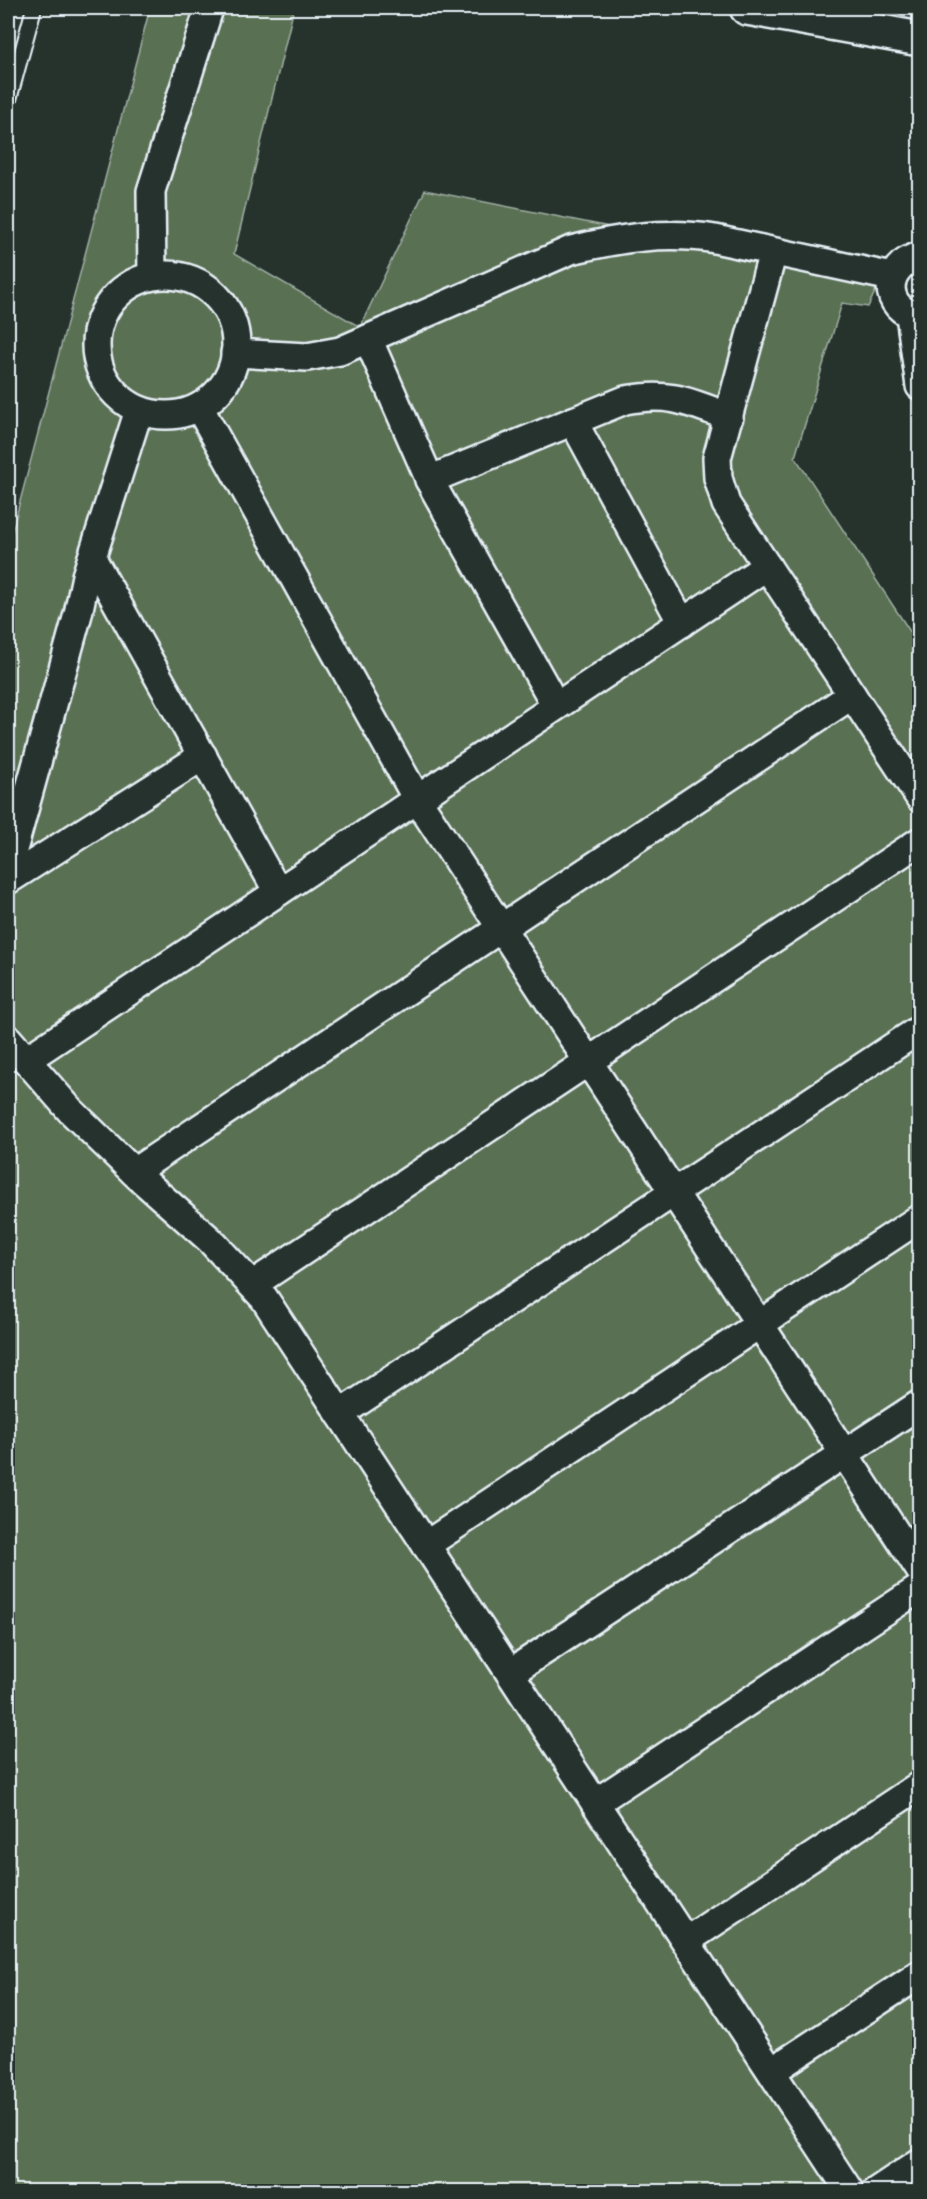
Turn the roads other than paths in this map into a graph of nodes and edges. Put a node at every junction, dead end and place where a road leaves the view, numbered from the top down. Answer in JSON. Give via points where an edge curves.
{"nodes":[{"id":1,"x":34,"y":8,"type":"edge"},
{"id":2,"x":210,"y":8,"type":"edge"},
{"id":3,"x":752,"y":8,"type":"edge"},
{"id":4,"x":920,"y":39,"type":"edge"},
{"id":5,"x":8,"y":103,"type":"edge"},
{"id":6,"x":773,"y":252,"type":"junction"},
{"id":7,"x":919,"y":256,"type":"edge"},
{"id":8,"x":152,"y":275,"type":"junction"},
{"id":9,"x":892,"y":277,"type":"junction"},
{"id":10,"x":915,"y":316,"type":"edge"},
{"id":11,"x":368,"y":339,"type":"junction"},
{"id":12,"x":235,"y":353,"type":"junction"},
{"id":13,"x":920,"y":386,"type":"edge"},
{"id":14,"x":199,"y":406,"type":"junction"},
{"id":15,"x":139,"y":410,"type":"junction"},
{"id":16,"x":729,"y":417,"type":"junction"},
{"id":17,"x":573,"y":421,"type":"junction"},
{"id":18,"x":429,"y":480,"type":"junction"},
{"id":19,"x":92,"y":558,"type":"junction"},
{"id":20,"x":767,"y":566,"type":"junction"},
{"id":21,"x":682,"y":622,"type":"junction"},
{"id":22,"x":852,"y":695,"type":"junction"},
{"id":23,"x":556,"y":706,"type":"junction"},
{"id":24,"x":203,"y":756,"type":"junction"},
{"id":25,"x":920,"y":798,"type":"edge"},
{"id":26,"x":417,"y":799,"type":"junction"},
{"id":27,"x":920,"y":841,"type":"edge"},
{"id":28,"x":8,"y":868,"type":"edge"},
{"id":29,"x":8,"y":880,"type":"edge"},
{"id":30,"x":278,"y":892,"type":"junction"},
{"id":31,"x":501,"y":927,"type":"junction"},
{"id":32,"x":920,"y":1029,"type":"edge"},
{"id":33,"x":8,"y":1039,"type":"edge"},
{"id":34,"x":26,"y":1060,"type":"junction"},
{"id":35,"x":589,"y":1061,"type":"junction"},
{"id":36,"x":134,"y":1172,"type":"junction"},
{"id":37,"x":674,"y":1192,"type":"junction"},
{"id":38,"x":920,"y":1218,"type":"edge"},
{"id":39,"x":252,"y":1285,"type":"junction"},
{"id":40,"x":759,"y":1324,"type":"junction"},
{"id":41,"x":920,"y":1404,"type":"edge"},
{"id":42,"x":340,"y":1414,"type":"junction"},
{"id":43,"x":843,"y":1454,"type":"junction"},
{"id":44,"x":426,"y":1545,"type":"junction"},
{"id":45,"x":920,"y":1570,"type":"edge"},
{"id":46,"x":920,"y":1588,"type":"edge"},
{"id":47,"x":510,"y":1673,"type":"junction"},
{"id":48,"x":919,"y":1786,"type":"edge"},
{"id":49,"x":595,"y":1803,"type":"junction"},
{"id":50,"x":686,"y":1941,"type":"junction"},
{"id":51,"x":920,"y":1974,"type":"edge"},
{"id":52,"x":772,"y":2071,"type":"junction"},
{"id":53,"x":920,"y":2162,"type":"edge"},
{"id":54,"x":850,"y":2192,"type":"edge"},
{"id":55,"x":875,"y":2192,"type":"edge"}],
"edges":[{"from":1,"to":5,"type":"lane"},
{"from":2,"to":8,"type":"street","via":[[151,191]]},
{"from":3,"to":4,"type":"main road"},
{"from":6,"to":9,"type":"street"},
{"from":6,"to":11,"type":"street","via":[[686,235],[606,242],[571,250]]},
{"from":6,"to":16,"type":"street"},
{"from":7,"to":9,"type":"street","via":[[899,265]]},
{"from":8,"to":12,"type":"street","via":[[173,274],[193,279],[210,290],[233,324]]},
{"from":8,"to":15,"type":"street","via":[[115,296],[96,333],[96,355],[102,375],[114,393]]},
{"from":9,"to":10,"type":"street","via":[[895,302],[901,310]]},
{"from":10,"to":13,"type":"street"},
{"from":11,"to":12,"type":"street","via":[[317,356]]},
{"from":11,"to":18,"type":"street"},
{"from":12,"to":14,"type":"street","via":[[224,384]]},
{"from":14,"to":15,"type":"street","via":[[172,416]]},
{"from":14,"to":26,"type":"street"},
{"from":15,"to":19,"type":"street"},
{"from":16,"to":17,"type":"street","via":[[676,397],[658,396],[625,400]]},
{"from":16,"to":20,"type":"street","via":[[717,458],[718,478],[726,504]]},
{"from":17,"to":18,"type":"street"},
{"from":17,"to":21,"type":"street"},
{"from":18,"to":23,"type":"street"},
{"from":19,"to":24,"type":"street"},
{"from":19,"to":28,"type":"street"},
{"from":20,"to":21,"type":"street"},
{"from":20,"to":22,"type":"street"},
{"from":21,"to":23,"type":"street"},
{"from":22,"to":25,"type":"street"},
{"from":22,"to":31,"type":"street"},
{"from":23,"to":26,"type":"street"},
{"from":24,"to":29,"type":"street"},
{"from":24,"to":30,"type":"street"},
{"from":26,"to":30,"type":"street"},
{"from":26,"to":31,"type":"street"},
{"from":27,"to":35,"type":"street"},
{"from":30,"to":34,"type":"street"},
{"from":31,"to":35,"type":"street"},
{"from":31,"to":36,"type":"street"},
{"from":32,"to":37,"type":"street"},
{"from":33,"to":34,"type":"street"},
{"from":34,"to":36,"type":"street","via":[[70,1110]]},
{"from":35,"to":37,"type":"street"},
{"from":35,"to":39,"type":"street"},
{"from":36,"to":39,"type":"street","via":[[210,1240]]},
{"from":37,"to":40,"type":"street"},
{"from":37,"to":42,"type":"street"},
{"from":38,"to":40,"type":"street"},
{"from":39,"to":42,"type":"street"},
{"from":40,"to":43,"type":"street"},
{"from":40,"to":44,"type":"street"},
{"from":41,"to":43,"type":"street"},
{"from":42,"to":44,"type":"street"},
{"from":43,"to":45,"type":"street"},
{"from":43,"to":47,"type":"street"},
{"from":44,"to":47,"type":"street"},
{"from":46,"to":49,"type":"street"},
{"from":47,"to":49,"type":"street"},
{"from":48,"to":50,"type":"street"},
{"from":49,"to":50,"type":"street"},
{"from":50,"to":52,"type":"street"},
{"from":51,"to":52,"type":"street"},
{"from":52,"to":54,"type":"street"},
{"from":53,"to":55,"type":"street"}]}
